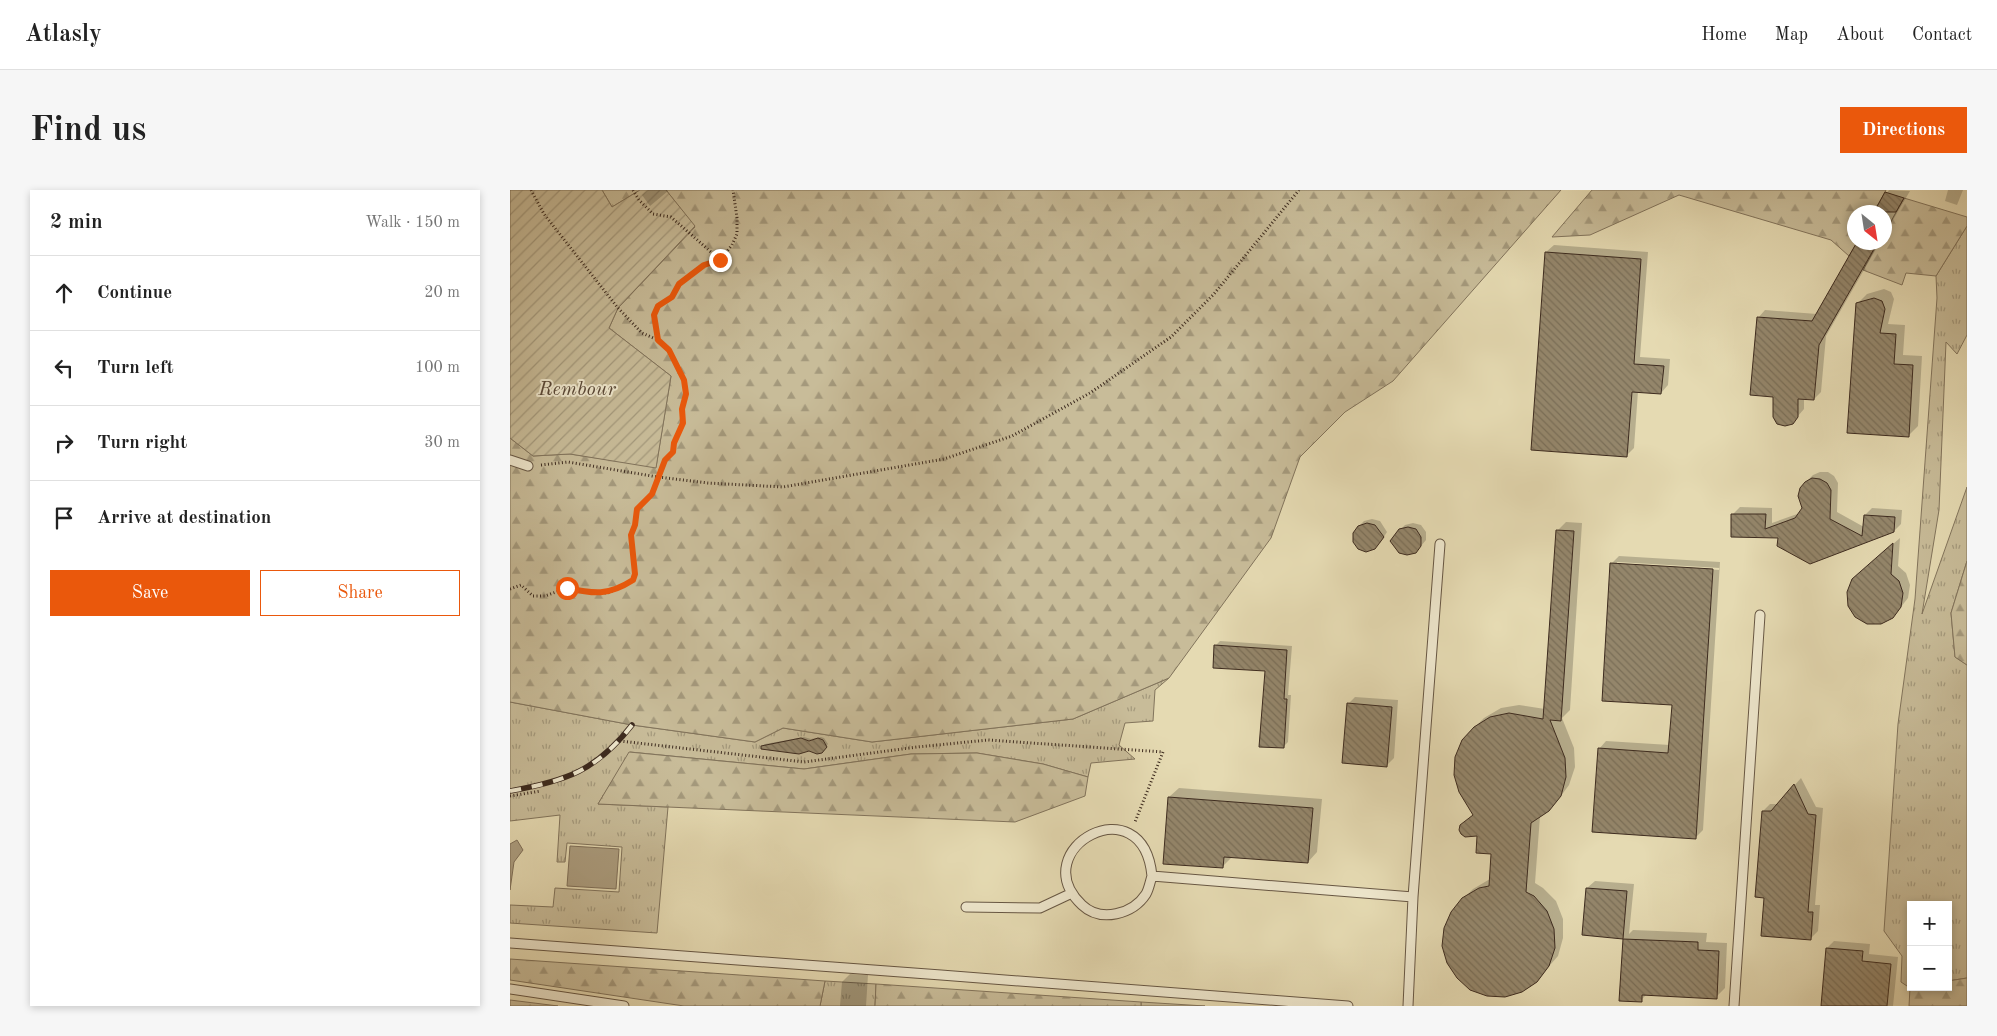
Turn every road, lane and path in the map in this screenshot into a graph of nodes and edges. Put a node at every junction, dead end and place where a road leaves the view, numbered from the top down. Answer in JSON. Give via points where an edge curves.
{"nodes":[{"id":1,"x":531,"y":190,"type":"edge"},
{"id":2,"x":633,"y":190,"type":"edge"},
{"id":3,"x":733,"y":190,"type":"edge"},
{"id":4,"x":1299,"y":190,"type":"edge"},
{"id":5,"x":720,"y":260,"type":"junction"},
{"id":6,"x":658,"y":340,"type":"junction"},
{"id":7,"x":510,"y":460,"type":"edge"},
{"id":8,"x":528,"y":466,"type":"joint"},
{"id":9,"x":658,"y":477,"type":"junction"},
{"id":10,"x":1440,"y":544,"type":"dead end"},
{"id":11,"x":510,"y":589,"type":"edge"},
{"id":12,"x":1760,"y":615,"type":"dead end"},
{"id":13,"x":620,"y":741,"type":"dead end"},
{"id":14,"x":541,"y":791,"type":"dead end"},
{"id":15,"x":510,"y":796,"type":"edge"},
{"id":16,"x":1130,"y":834,"type":"junction"},
{"id":17,"x":1152,"y":876,"type":"junction"},
{"id":18,"x":1072,"y":893,"type":"junction"},
{"id":19,"x":1413,"y":897,"type":"junction"},
{"id":20,"x":966,"y":907,"type":"dead end"},
{"id":21,"x":510,"y":943,"type":"edge"},
{"id":22,"x":510,"y":989,"type":"edge"},
{"id":23,"x":624,"y":1006,"type":"edge"},
{"id":24,"x":1348,"y":1006,"type":"edge"},
{"id":25,"x":1408,"y":1006,"type":"edge"},
{"id":26,"x":1734,"y":1006,"type":"edge"}],
"edges":[{"from":1,"to":6,"type":"path","via":[[544,214],[618,308],[642,333]]},
{"from":2,"to":5,"type":"path","via":[[654,214],[671,217]]},
{"from":3,"to":5,"type":"path","via":[[737,234]]},
{"from":4,"to":9,"type":"path","via":[[1214,294],[1171,337],[1090,393],[1012,436],[944,459],[783,487]]},
{"from":5,"to":6,"type":"path","via":[[704,265],[679,284],[672,297],[658,306],[654,315]]},
{"from":6,"to":9,"type":"path","via":[[669,350],[684,380],[686,394],[683,423],[673,452],[665,460]]},
{"from":7,"to":8,"type":"lane"},
{"from":8,"to":9,"type":"path","via":[[568,462]]},
{"from":9,"to":11,"type":"path","via":[[652,494],[637,509],[631,535],[633,580],[608,593],[567,588],[545,596],[533,596],[521,586]]},
{"from":10,"to":19,"type":"lane"},
{"from":12,"to":26,"type":"lane"},
{"from":13,"to":16,"type":"path","via":[[804,762],[988,740],[1163,752]]},
{"from":14,"to":15,"type":"path"},
{"from":16,"to":17,"type":"lane","via":[[1143,845],[1151,860]]},
{"from":16,"to":18,"type":"lane","via":[[1112,829],[1094,832],[1079,842],[1069,858],[1067,876]]},
{"from":17,"to":18,"type":"lane","via":[[1147,894],[1134,907],[1118,914],[1100,914],[1084,907]]},
{"from":17,"to":19,"type":"lane"},
{"from":18,"to":20,"type":"lane","via":[[1040,908]]},
{"from":19,"to":25,"type":"lane"},
{"from":21,"to":24,"type":"lane"},
{"from":22,"to":23,"type":"lane"}]}
